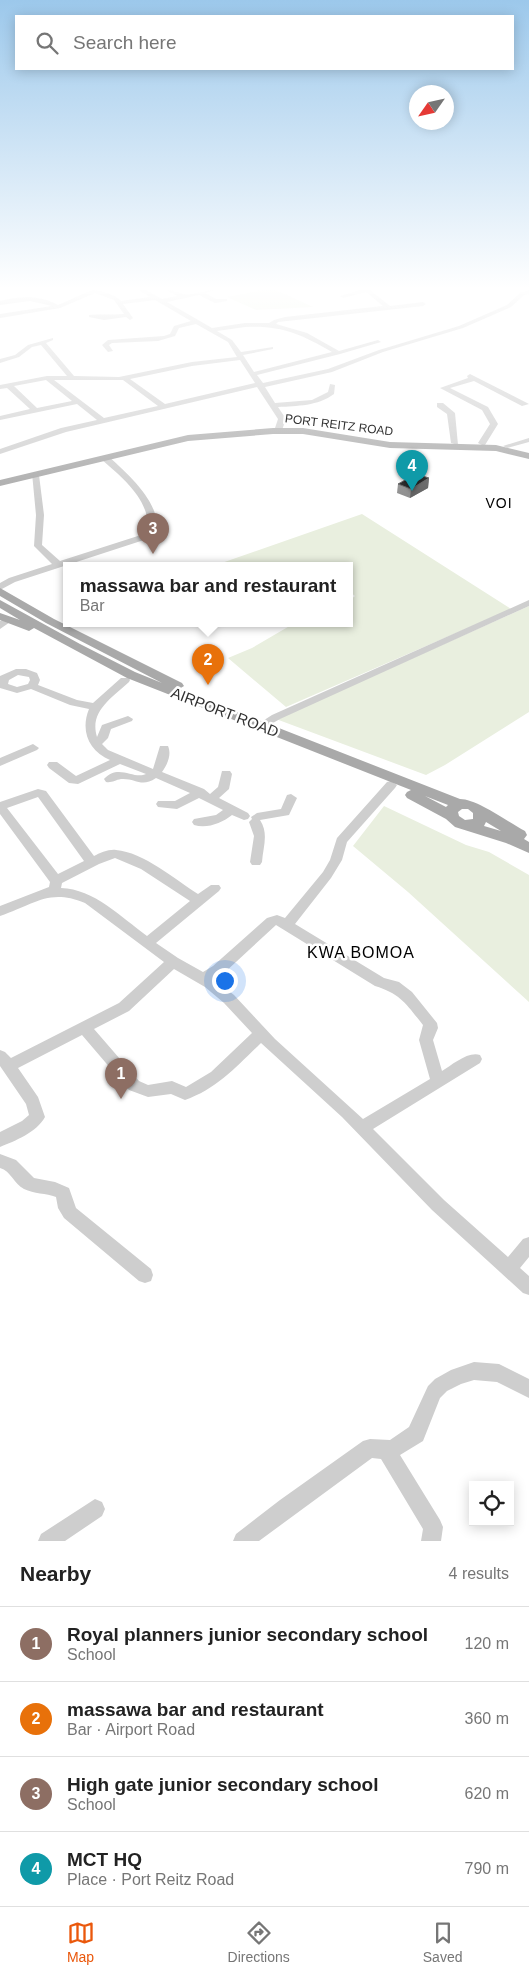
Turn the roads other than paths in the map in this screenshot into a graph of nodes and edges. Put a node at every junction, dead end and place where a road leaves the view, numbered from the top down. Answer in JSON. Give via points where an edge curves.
{"nodes":[{"id":1,"x":59,"y":362,"type":"edge"},
{"id":2,"x":205,"y":362,"type":"edge"},
{"id":3,"x":245,"y":362,"type":"edge"},
{"id":4,"x":302,"y":362,"type":"edge"},
{"id":5,"x":354,"y":362,"type":"edge"},
{"id":6,"x":253,"y":374,"type":"junction"},
{"id":7,"x":47,"y":378,"type":"junction"},
{"id":8,"x":125,"y":378,"type":"junction"},
{"id":9,"x":73,"y":379,"type":"junction"},
{"id":10,"x":260,"y":385,"type":"junction"},
{"id":11,"x":332,"y":385,"type":"dead end"},
{"id":12,"x":9,"y":386,"type":"junction"},
{"id":13,"x":0,"y":387,"type":"edge"},
{"id":14,"x":78,"y":402,"type":"junction"},
{"id":15,"x":273,"y":404,"type":"junction"},
{"id":16,"x":525,"y":404,"type":"dead end"},
{"id":17,"x":440,"y":405,"type":"dead end"},
{"id":18,"x":163,"y":406,"type":"junction"},
{"id":19,"x":35,"y":410,"type":"junction"},
{"id":20,"x":0,"y":418,"type":"edge"},
{"id":21,"x":102,"y":420,"type":"junction"},
{"id":22,"x":279,"y":428,"type":"junction"},
{"id":23,"x":529,"y":440,"type":"edge"},
{"id":24,"x":455,"y":443,"type":"junction"},
{"id":25,"x":482,"y":443,"type":"junction"},
{"id":26,"x":507,"y":446,"type":"junction"},
{"id":27,"x":529,"y":451,"type":"edge"},
{"id":28,"x":0,"y":452,"type":"edge"},
{"id":29,"x":529,"y":456,"type":"edge"},
{"id":30,"x":105,"y":458,"type":"junction"},
{"id":31,"x":35,"y":475,"type":"junction"},
{"id":32,"x":0,"y":479,"type":"edge"},
{"id":33,"x":0,"y":483,"type":"edge"},
{"id":34,"x":68,"y":562,"type":"edge"},
{"id":35,"x":63,"y":564,"type":"edge"},
{"id":36,"x":59,"y":565,"type":"junction"},
{"id":37,"x":0,"y":589,"type":"edge"},
{"id":38,"x":0,"y":597,"type":"edge"},
{"id":39,"x":0,"y":602,"type":"edge"},
{"id":40,"x":529,"y":604,"type":"edge"},
{"id":41,"x":2,"y":618,"type":"edge"},
{"id":42,"x":63,"y":627,"type":"edge"},
{"id":43,"x":64,"y":627,"type":"edge"},
{"id":44,"x":141,"y":667,"type":"junction"},
{"id":45,"x":126,"y":680,"type":"junction"},
{"id":46,"x":32,"y":686,"type":"dead end"},
{"id":47,"x":204,"y":705,"type":"junction"},
{"id":48,"x":95,"y":707,"type":"junction"},
{"id":49,"x":128,"y":719,"type":"dead end"},
{"id":50,"x":260,"y":726,"type":"junction"},
{"id":51,"x":95,"y":743,"type":"junction"},
{"id":52,"x":33,"y":748,"type":"dead end"},
{"id":53,"x":164,"y":749,"type":"dead end"},
{"id":54,"x":118,"y":760,"type":"junction"},
{"id":55,"x":0,"y":762,"type":"edge"},
{"id":56,"x":53,"y":765,"type":"dead end"},
{"id":57,"x":157,"y":774,"type":"junction"},
{"id":58,"x":226,"y":774,"type":"dead end"},
{"id":59,"x":110,"y":779,"type":"dead end"},
{"id":60,"x":391,"y":785,"type":"junction"},
{"id":61,"x":200,"y":792,"type":"junction"},
{"id":62,"x":212,"y":798,"type":"junction"},
{"id":63,"x":291,"y":798,"type":"dead end"},
{"id":64,"x":162,"y":804,"type":"dead end"},
{"id":65,"x":0,"y":806,"type":"edge"},
{"id":66,"x":232,"y":809,"type":"junction"},
{"id":67,"x":455,"y":810,"type":"junction"},
{"id":68,"x":481,"y":813,"type":"junction"},
{"id":69,"x":256,"y":820,"type":"junction"},
{"id":70,"x":198,"y":822,"type":"dead end"},
{"id":71,"x":468,"y":826,"type":"junction"},
{"id":72,"x":529,"y":840,"type":"edge"},
{"id":73,"x":529,"y":848,"type":"edge"},
{"id":74,"x":256,"y":862,"type":"dead end"},
{"id":75,"x":92,"y":863,"type":"junction"},
{"id":76,"x":56,"y":886,"type":"junction"},
{"id":77,"x":215,"y":888,"type":"dead end"},
{"id":78,"x":199,"y":901,"type":"junction"},
{"id":79,"x":0,"y":911,"type":"edge"},
{"id":80,"x":284,"y":922,"type":"junction"},
{"id":81,"x":148,"y":943,"type":"junction"},
{"id":82,"x":173,"y":962,"type":"junction"},
{"id":83,"x":203,"y":979,"type":"junction"},
{"id":84,"x":85,"y":1028,"type":"junction"},
{"id":85,"x":261,"y":1034,"type":"junction"},
{"id":86,"x":475,"y":1059,"type":"dead end"},
{"id":87,"x":5,"y":1061,"type":"edge"},
{"id":88,"x":438,"y":1081,"type":"junction"},
{"id":89,"x":361,"y":1128,"type":"junction"},
{"id":90,"x":0,"y":1140,"type":"edge"},
{"id":91,"x":0,"y":1161,"type":"edge"},
{"id":92,"x":529,"y":1245,"type":"edge"},
{"id":93,"x":509,"y":1268,"type":"junction"},
{"id":94,"x":145,"y":1275,"type":"dead end"},
{"id":95,"x":529,"y":1287,"type":"edge"},
{"id":96,"x":529,"y":1389,"type":"edge"},
{"id":97,"x":386,"y":1450,"type":"junction"},
{"id":98,"x":95,"y":1509,"type":"dead end"},
{"id":99,"x":48,"y":1541,"type":"edge"},
{"id":100,"x":243,"y":1541,"type":"edge"},
{"id":101,"x":431,"y":1541,"type":"edge"}],
"edges":[{"from":1,"to":9,"type":"street"},
{"from":2,"to":8,"type":"street"},
{"from":3,"to":6,"type":"street"},
{"from":4,"to":6,"type":"street"},
{"from":5,"to":10,"type":"street","via":[[330,371]]},
{"from":6,"to":10,"type":"street"},
{"from":7,"to":9,"type":"street"},
{"from":7,"to":12,"type":"street"},
{"from":7,"to":14,"type":"street"},
{"from":8,"to":9,"type":"street"},
{"from":8,"to":18,"type":"street"},
{"from":10,"to":15,"type":"street"},
{"from":10,"to":18,"type":"street"},
{"from":11,"to":15,"type":"street","via":[[332,393],[324,398]]},
{"from":12,"to":13,"type":"street"},
{"from":12,"to":19,"type":"street"},
{"from":14,"to":19,"type":"street"},
{"from":14,"to":21,"type":"street"},
{"from":15,"to":22,"type":"street","via":[[282,419]]},
{"from":16,"to":25,"type":"street","via":[[473,377],[444,388],[485,409],[494,424]]},
{"from":17,"to":24,"type":"street","via":[[451,413]]},
{"from":18,"to":21,"type":"street"},
{"from":19,"to":20,"type":"street"},
{"from":21,"to":28,"type":"street","via":[[51,433]]},
{"from":22,"to":24,"type":"main road","via":[[373,440]]},
{"from":22,"to":32,"type":"main road","via":[[185,435]]},
{"from":23,"to":26,"type":"street"},
{"from":24,"to":25,"type":"main road"},
{"from":25,"to":26,"type":"main road"},
{"from":26,"to":27,"type":"main road"},
{"from":29,"to":30,"type":"main road","name":"PORT REITZ ROAD","via":[[496,448],[390,445],[303,431],[273,431],[188,438]]},
{"from":30,"to":31,"type":"main road","name":"PORT REITZ ROAD"},
{"from":30,"to":34,"type":"street","via":[[136,489],[150,509],[152,531],[144,537]]},
{"from":31,"to":33,"type":"main road","name":"PORT REITZ ROAD"},
{"from":31,"to":36,"type":"street","via":[[40,514],[38,546]]},
{"from":35,"to":36,"type":"street"},
{"from":36,"to":37,"type":"street","via":[[12,580]]},
{"from":37,"to":42,"type":"main road"},
{"from":38,"to":44,"type":"main road","via":[[132,669]]},
{"from":39,"to":47,"type":"main road","name":"AIRPORT ROAD","via":[[101,661]]},
{"from":40,"to":50,"type":"street"},
{"from":41,"to":45,"type":"main road","name":"AIRPORT ROAD","via":[[29,627]]},
{"from":43,"to":44,"type":"main road"},
{"from":44,"to":47,"type":"main road","via":[[181,687]]},
{"from":45,"to":48,"type":"street"},
{"from":45,"to":60,"type":"main road","name":"AIRPORT ROAD"},
{"from":46,"to":48,"type":"street","via":[[74,703]]},
{"from":47,"to":50,"type":"main road","name":"AIRPORT ROAD"},
{"from":48,"to":51,"type":"street","via":[[88,726]]},
{"from":49,"to":51,"type":"street","via":[[106,726],[103,738]]},
{"from":50,"to":67,"type":"main road","name":"AIRPORT ROAD"},
{"from":51,"to":54,"type":"street","via":[[104,753]]},
{"from":52,"to":55,"type":"street"},
{"from":53,"to":57,"type":"street"},
{"from":54,"to":56,"type":"street","via":[[78,780],[73,780]]},
{"from":54,"to":57,"type":"street"},
{"from":57,"to":59,"type":"street","via":[[143,780],[129,774]]},
{"from":57,"to":61,"type":"street"},
{"from":58,"to":62,"type":"street","via":[[223,789]]},
{"from":60,"to":67,"type":"main road","name":"AIRPORT ROAD"},
{"from":60,"to":80,"type":"street","via":[[341,841],[336,860],[323,881],[290,921]]},
{"from":61,"to":62,"type":"street"},
{"from":61,"to":64,"type":"street","via":[[177,805]]},
{"from":62,"to":66,"type":"street"},
{"from":63,"to":69,"type":"street","via":[[285,812]]},
{"from":65,"to":75,"type":"street","via":[[40,793]]},
{"from":65,"to":76,"type":"street"},
{"from":66,"to":69,"type":"street","via":[[244,816],[245,823]]},
{"from":66,"to":70,"type":"street","via":[[219,819]]},
{"from":67,"to":68,"type":"main road","via":[[472,806]]},
{"from":67,"to":71,"type":"main road","via":[[459,824]]},
{"from":68,"to":71,"type":"main road","via":[[480,822]]},
{"from":68,"to":72,"type":"main road"},
{"from":69,"to":74,"type":"street","via":[[260,834]]},
{"from":71,"to":73,"type":"main road"},
{"from":75,"to":76,"type":"street"},
{"from":75,"to":78,"type":"street","via":[[113,854],[123,855]]},
{"from":76,"to":79,"type":"street"},
{"from":76,"to":81,"type":"street","via":[[89,900]]},
{"from":77,"to":78,"type":"street"},
{"from":78,"to":81,"type":"street"},
{"from":80,"to":83,"type":"street","via":[[272,921],[218,970]]},
{"from":80,"to":88,"type":"street","via":[[380,982],[399,990],[423,1013],[431,1026],[426,1040]]},
{"from":81,"to":82,"type":"street"},
{"from":82,"to":83,"type":"street"},
{"from":82,"to":84,"type":"street","via":[[124,1007]]},
{"from":83,"to":85,"type":"street","via":[[225,995]]},
{"from":84,"to":85,"type":"street","via":[[134,1086],[148,1091],[172,1087],[185,1094],[222,1071]]},
{"from":84,"to":87,"type":"street"},
{"from":85,"to":89,"type":"street"},
{"from":86,"to":88,"type":"street"},
{"from":87,"to":90,"type":"street","via":[[33,1102],[37,1117]]},
{"from":88,"to":89,"type":"street"},
{"from":89,"to":93,"type":"street"},
{"from":91,"to":94,"type":"street","via":[[10,1163],[28,1183],[63,1192],[70,1213]]},
{"from":92,"to":93,"type":"street"},
{"from":93,"to":95,"type":"street"},
{"from":96,"to":97,"type":"street","via":[[500,1373],[474,1370],[457,1376],[434,1392],[416,1434]]},
{"from":97,"to":100,"type":"street","via":[[370,1448]]},
{"from":97,"to":101,"type":"street","via":[[433,1527]]},
{"from":98,"to":99,"type":"street"}]}
